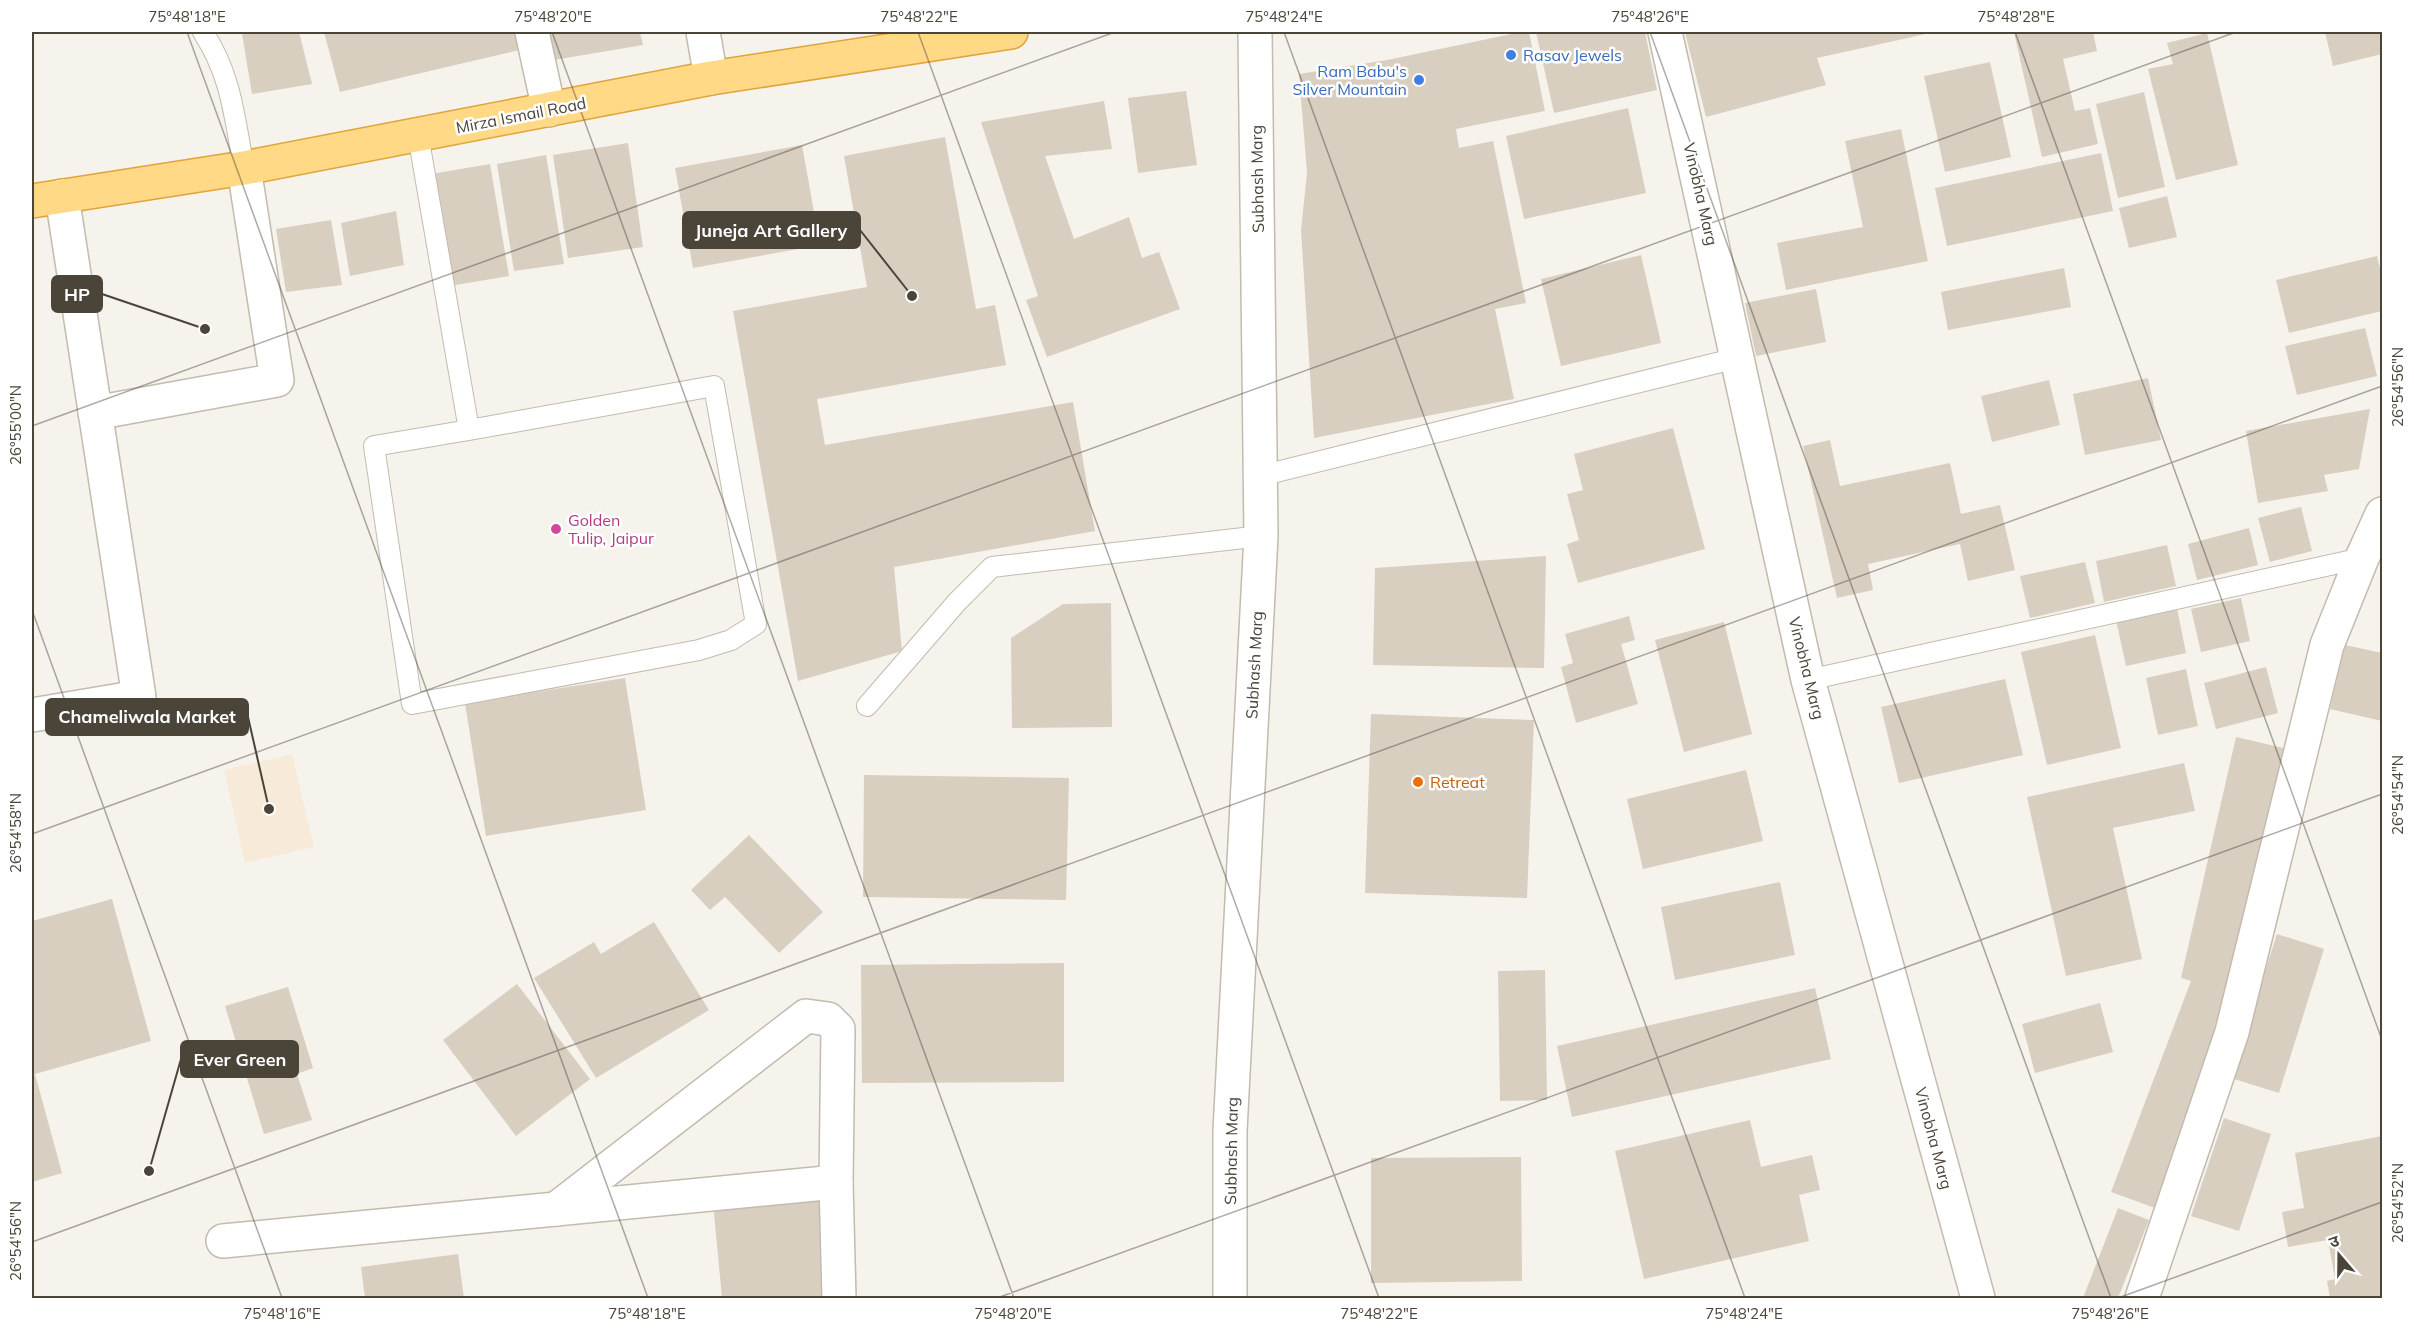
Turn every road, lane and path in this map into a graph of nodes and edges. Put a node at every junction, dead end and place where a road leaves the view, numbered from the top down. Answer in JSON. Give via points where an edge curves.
{"nodes":[{"id":1,"x":203,"y":32,"type":"edge"},
{"id":2,"x":532,"y":32,"type":"edge"},
{"id":3,"x":703,"y":32,"type":"edge"},
{"id":4,"x":1011,"y":32,"type":"edge"},
{"id":5,"x":1255,"y":32,"type":"edge"},
{"id":6,"x":1665,"y":32,"type":"edge"},
{"id":7,"x":929,"y":38,"type":"edge"},
{"id":8,"x":711,"y":78,"type":"junction"},
{"id":9,"x":549,"y":110,"type":"junction"},
{"id":10,"x":418,"y":135,"type":"junction"},
{"id":11,"x":244,"y":168,"type":"junction"},
{"id":12,"x":47,"y":199,"type":"edge"},
{"id":13,"x":1737,"y":358,"type":"junction"},
{"id":14,"x":95,"y":413,"type":"junction"},
{"id":15,"x":469,"y":430,"type":"junction"},
{"id":16,"x":1260,"y":476,"type":"junction"},
{"id":17,"x":2382,"y":514,"type":"edge"},
{"id":18,"x":1261,"y":537,"type":"junction"},
{"id":19,"x":2362,"y":558,"type":"junction"},
{"id":20,"x":1808,"y":680,"type":"junction"},
{"id":21,"x":867,"y":706,"type":"dead end"},
{"id":22,"x":32,"y":715,"type":"edge"},
{"id":23,"x":836,"y":1182,"type":"junction"},
{"id":24,"x":556,"y":1209,"type":"junction"},
{"id":25,"x":223,"y":1241,"type":"dead end"},
{"id":26,"x":839,"y":1299,"type":"edge"},
{"id":27,"x":1230,"y":1299,"type":"edge"},
{"id":28,"x":1978,"y":1299,"type":"edge"},
{"id":29,"x":2142,"y":1299,"type":"edge"}],
"edges":[{"from":1,"to":11,"type":"lane","via":[[228,82]]},
{"from":2,"to":9,"type":"street"},
{"from":3,"to":8,"type":"street"},
{"from":4,"to":7,"type":"highway","name":"Mirza Ismail Road"},
{"from":5,"to":16,"type":"street","name":"Subhash Marg"},
{"from":6,"to":13,"type":"street","name":"Vinobha Marg"},
{"from":7,"to":8,"type":"highway","name":"Mirza Ismail Road"},
{"from":8,"to":9,"type":"highway","name":"Mirza Ismail Road"},
{"from":9,"to":10,"type":"highway","name":"Mirza Ismail Road"},
{"from":10,"to":11,"type":"highway","name":"Mirza Ismail Road"},
{"from":10,"to":15,"type":"lane"},
{"from":11,"to":12,"type":"highway","name":"Mirza Ismail Road"},
{"from":11,"to":14,"type":"street","via":[[277,380]]},
{"from":12,"to":14,"type":"street"},
{"from":13,"to":16,"type":"lane"},
{"from":13,"to":20,"type":"street","name":"Vinobha Marg"},
{"from":14,"to":22,"type":"street","via":[[139,697]]},
{"from":15,"to":15,"type":"lane","via":[[714,386],[756,624],[731,640],[699,650],[412,704],[374,446]]},
{"from":16,"to":18,"type":"street","name":"Subhash Marg"},
{"from":17,"to":19,"type":"street"},
{"from":18,"to":21,"type":"lane","via":[[992,567]]},
{"from":18,"to":27,"type":"street","name":"Subhash Marg","via":[[1230,1131]]},
{"from":19,"to":20,"type":"lane"},
{"from":19,"to":29,"type":"street","via":[[2327,645],[2232,1032]]},
{"from":20,"to":28,"type":"street","name":"Vinobha Marg"},
{"from":23,"to":24,"type":"street"},
{"from":23,"to":24,"type":"street","via":[[838,1029],[828,1019],[806,1016]]},
{"from":23,"to":26,"type":"street"},
{"from":24,"to":25,"type":"street"}]}
